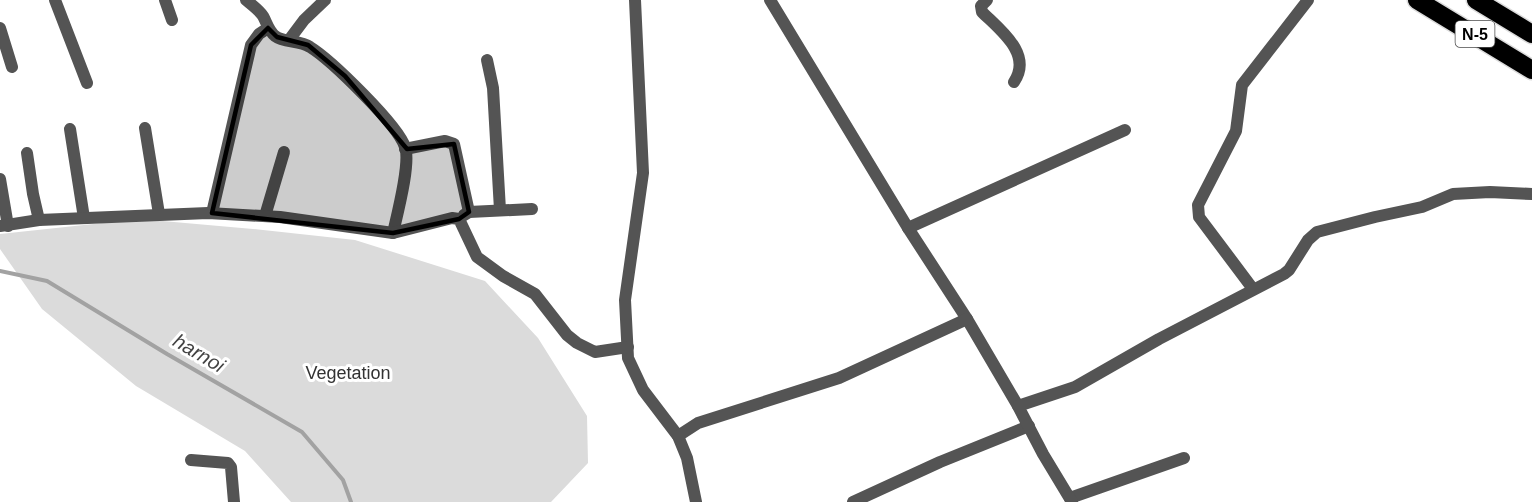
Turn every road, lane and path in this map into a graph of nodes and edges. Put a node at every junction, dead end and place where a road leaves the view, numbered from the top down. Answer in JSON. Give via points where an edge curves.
{"nodes":[{"id":1,"x":55,"y":0,"type":"edge"},
{"id":2,"x":165,"y":0,"type":"edge"},
{"id":3,"x":246,"y":0,"type":"edge"},
{"id":4,"x":325,"y":0,"type":"edge"},
{"id":5,"x":635,"y":0,"type":"edge"},
{"id":6,"x":770,"y":0,"type":"edge"},
{"id":7,"x":987,"y":0,"type":"edge"},
{"id":8,"x":1308,"y":0,"type":"edge"},
{"id":9,"x":1417,"y":0,"type":"edge"},
{"id":10,"x":1476,"y":0,"type":"edge"},
{"id":11,"x":172,"y":20,"type":"dead end"},
{"id":12,"x":0,"y":28,"type":"edge"},
{"id":13,"x":268,"y":28,"type":"junction"},
{"id":14,"x":1532,"y":34,"type":"edge"},
{"id":15,"x":289,"y":40,"type":"junction"},
{"id":16,"x":487,"y":60,"type":"dead end"},
{"id":17,"x":12,"y":67,"type":"dead end"},
{"id":18,"x":1532,"y":70,"type":"edge"},
{"id":19,"x":1014,"y":82,"type":"dead end"},
{"id":20,"x":87,"y":83,"type":"dead end"},
{"id":21,"x":145,"y":128,"type":"dead end"},
{"id":22,"x":70,"y":129,"type":"dead end"},
{"id":23,"x":1125,"y":130,"type":"dead end"},
{"id":24,"x":405,"y":149,"type":"junction"},
{"id":25,"x":284,"y":152,"type":"dead end"},
{"id":26,"x":27,"y":153,"type":"dead end"},
{"id":27,"x":0,"y":179,"type":"edge"},
{"id":28,"x":1532,"y":194,"type":"edge"},
{"id":29,"x":532,"y":208,"type":"dead end"},
{"id":30,"x":500,"y":210,"type":"junction"},
{"id":31,"x":212,"y":213,"type":"junction"},
{"id":32,"x":159,"y":214,"type":"junction"},
{"id":33,"x":264,"y":216,"type":"junction"},
{"id":34,"x":464,"y":216,"type":"junction"},
{"id":35,"x":84,"y":219,"type":"junction"},
{"id":36,"x":39,"y":220,"type":"junction"},
{"id":37,"x":4,"y":226,"type":"edge"},
{"id":38,"x":908,"y":228,"type":"junction"},
{"id":39,"x":393,"y":233,"type":"junction"},
{"id":40,"x":1253,"y":290,"type":"junction"},
{"id":41,"x":967,"y":319,"type":"junction"},
{"id":42,"x":628,"y":347,"type":"junction"},
{"id":43,"x":1018,"y":406,"type":"junction"},
{"id":44,"x":1029,"y":426,"type":"junction"},
{"id":45,"x":678,"y":436,"type":"junction"},
{"id":46,"x":1184,"y":458,"type":"dead end"},
{"id":47,"x":191,"y":460,"type":"dead end"},
{"id":48,"x":873,"y":497,"type":"edge"},
{"id":49,"x":1071,"y":500,"type":"edge"},
{"id":50,"x":234,"y":502,"type":"edge"},
{"id":51,"x":696,"y":502,"type":"edge"},
{"id":52,"x":853,"y":502,"type":"edge"}],
"edges":[{"from":1,"to":20,"type":"street"},
{"from":2,"to":11,"type":"street"},
{"from":3,"to":13,"type":"street","via":[[263,16]]},
{"from":4,"to":15,"type":"street"},
{"from":5,"to":42,"type":"street","via":[[643,173],[625,300]]},
{"from":6,"to":38,"type":"street"},
{"from":7,"to":19,"type":"street","via":[[981,6],[982,12],[1018,54],[1020,70]]},
{"from":8,"to":40,"type":"street","via":[[1242,85],[1236,131],[1198,205],[1199,217]]},
{"from":9,"to":18,"type":"highway","number":"N-5"},
{"from":10,"to":14,"type":"highway","number":"N-5"},
{"from":12,"to":17,"type":"street"},
{"from":13,"to":15,"type":"street","via":[[277,37]]},
{"from":13,"to":31,"type":"street","via":[[250,45]]},
{"from":15,"to":24,"type":"street","via":[[308,45],[345,76]]},
{"from":16,"to":30,"type":"street","via":[[493,88]]},
{"from":21,"to":32,"type":"street"},
{"from":22,"to":35,"type":"street"},
{"from":23,"to":38,"type":"street"},
{"from":24,"to":34,"type":"street","via":[[445,141],[454,144]]},
{"from":24,"to":39,"type":"street","via":[[403,192]]},
{"from":25,"to":33,"type":"street"},
{"from":26,"to":36,"type":"street"},
{"from":27,"to":37,"type":"street"},
{"from":28,"to":40,"type":"street","via":[[1453,194],[1422,207],[1317,232],[1289,270]]},
{"from":29,"to":30,"type":"street"},
{"from":30,"to":34,"type":"street"},
{"from":31,"to":32,"type":"street"},
{"from":31,"to":33,"type":"street"},
{"from":32,"to":35,"type":"street"},
{"from":33,"to":39,"type":"street"},
{"from":34,"to":39,"type":"street"},
{"from":34,"to":42,"type":"street","via":[[477,257],[535,294],[577,343],[595,352]]},
{"from":35,"to":36,"type":"street"},
{"from":36,"to":37,"type":"street"},
{"from":38,"to":41,"type":"street"},
{"from":40,"to":43,"type":"street","via":[[1075,387]]},
{"from":41,"to":43,"type":"street"},
{"from":41,"to":45,"type":"street","via":[[839,378],[698,423]]},
{"from":42,"to":45,"type":"street","via":[[628,358],[643,390]]},
{"from":43,"to":44,"type":"street"},
{"from":44,"to":48,"type":"street","via":[[940,462]]},
{"from":44,"to":49,"type":"street"},
{"from":45,"to":51,"type":"street"},
{"from":46,"to":49,"type":"street"},
{"from":47,"to":50,"type":"street","via":[[228,463]]},
{"from":48,"to":52,"type":"street"}]}
